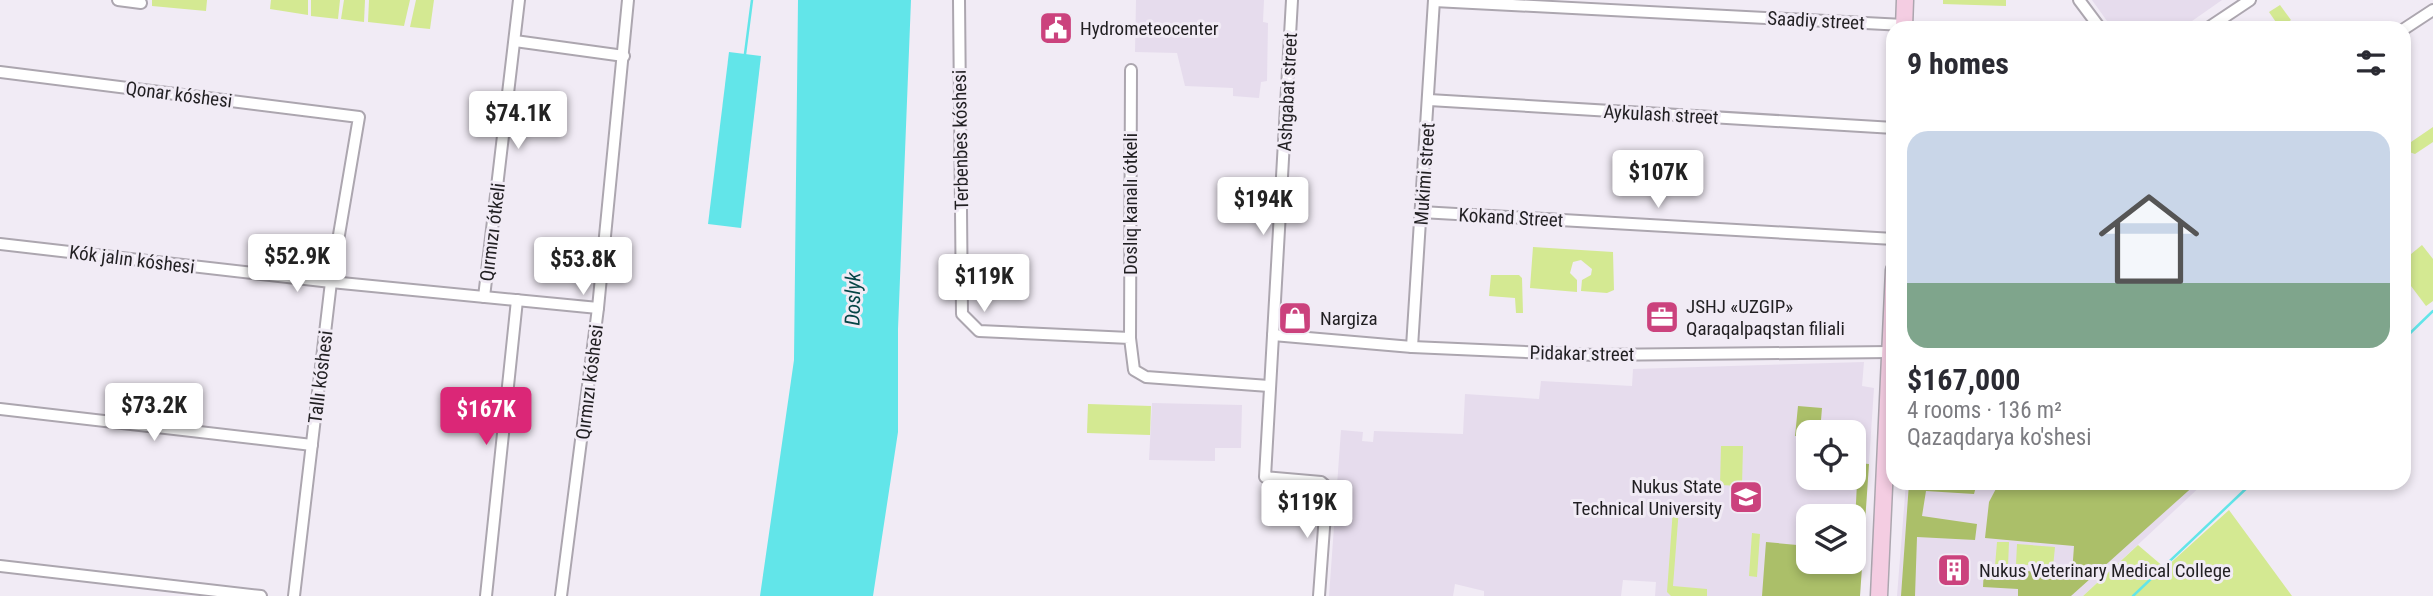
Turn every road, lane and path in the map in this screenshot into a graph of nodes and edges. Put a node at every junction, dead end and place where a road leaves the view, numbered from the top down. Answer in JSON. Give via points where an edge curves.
{"nodes":[{"id":1,"x":118,"y":0,"type":"edge"},
{"id":2,"x":519,"y":0,"type":"edge"},
{"id":3,"x":628,"y":0,"type":"edge"},
{"id":4,"x":959,"y":0,"type":"edge"},
{"id":5,"x":1292,"y":0,"type":"edge"},
{"id":6,"x":1434,"y":0,"type":"edge"},
{"id":7,"x":1905,"y":0,"type":"edge"},
{"id":8,"x":2079,"y":0,"type":"edge"},
{"id":9,"x":2250,"y":0,"type":"edge"},
{"id":10,"x":141,"y":3,"type":"dead end"},
{"id":11,"x":2433,"y":10,"type":"edge"},
{"id":12,"x":1904,"y":21,"type":"edge"},
{"id":13,"x":2095,"y":21,"type":"edge"},
{"id":14,"x":2218,"y":21,"type":"edge"},
{"id":15,"x":2411,"y":24,"type":"edge"},
{"id":16,"x":1886,"y":25,"type":"edge"},
{"id":17,"x":515,"y":41,"type":"junction"},
{"id":18,"x":624,"y":57,"type":"junction"},
{"id":19,"x":1131,"y":70,"type":"dead end"},
{"id":20,"x":0,"y":72,"type":"edge"},
{"id":21,"x":1429,"y":100,"type":"junction"},
{"id":22,"x":359,"y":117,"type":"joint"},
{"id":23,"x":1886,"y":128,"type":"edge"},
{"id":24,"x":1421,"y":212,"type":"junction"},
{"id":25,"x":1886,"y":239,"type":"edge"},
{"id":26,"x":0,"y":244,"type":"edge"},
{"id":27,"x":331,"y":282,"type":"junction"},
{"id":28,"x":484,"y":297,"type":"junction"},
{"id":29,"x":517,"y":300,"type":"junction"},
{"id":30,"x":598,"y":308,"type":"junction"},
{"id":31,"x":1273,"y":335,"type":"junction"},
{"id":32,"x":1130,"y":338,"type":"junction"},
{"id":33,"x":1412,"y":347,"type":"junction"},
{"id":34,"x":1886,"y":352,"type":"edge"},
{"id":35,"x":1269,"y":386,"type":"junction"},
{"id":36,"x":0,"y":409,"type":"edge"},
{"id":37,"x":1886,"y":441,"type":"edge"},
{"id":38,"x":312,"y":445,"type":"junction"},
{"id":39,"x":0,"y":566,"type":"edge"},
{"id":40,"x":261,"y":596,"type":"edge"},
{"id":41,"x":294,"y":596,"type":"edge"},
{"id":42,"x":486,"y":596,"type":"edge"},
{"id":43,"x":561,"y":596,"type":"edge"},
{"id":44,"x":1318,"y":596,"type":"edge"},
{"id":45,"x":1879,"y":596,"type":"edge"}],
"edges":[{"from":1,"to":10,"type":"street"},
{"from":2,"to":17,"type":"street","name":"Qırmızı ótkeli"},
{"from":3,"to":18,"type":"street","name":"Qırmızı kóshesi"},
{"from":4,"to":32,"type":"street","name":"Terbenbes kóshesi","via":[[962,314],[979,331]]},
{"from":5,"to":31,"type":"street","name":"Ashgabat street"},
{"from":6,"to":16,"type":"street","name":"Saadiy street"},
{"from":6,"to":21,"type":"street","name":"Mukimi street"},
{"from":7,"to":12,"type":"main road"},
{"from":8,"to":13,"type":"street"},
{"from":9,"to":14,"type":"street"},
{"from":11,"to":15,"type":"street"},
{"from":17,"to":18,"type":"street"},
{"from":17,"to":28,"type":"street","name":"Qırmızı ótkeli"},
{"from":18,"to":30,"type":"street","name":"Qırmızı kóshesi"},
{"from":19,"to":32,"type":"street","name":"Doslıq kanalı ótkeli"},
{"from":20,"to":22,"type":"street","name":"Qonar kóshesi"},
{"from":21,"to":23,"type":"street","name":"Aykulash street"},
{"from":21,"to":24,"type":"street","name":"Mukimi street"},
{"from":22,"to":27,"type":"street","name":"Tallı kóshesi"},
{"from":24,"to":25,"type":"street","name":"Kokand Street"},
{"from":24,"to":33,"type":"street","name":"Mukimi street"},
{"from":26,"to":27,"type":"street","name":"Kók jalın kóshesi"},
{"from":27,"to":28,"type":"street","name":"Kók jalın kóshesi"},
{"from":27,"to":38,"type":"street","name":"Tallı kóshesi"},
{"from":28,"to":29,"type":"street","name":"Kók jalın kóshesi"},
{"from":29,"to":30,"type":"street","name":"Kók jalın kóshesi"},
{"from":29,"to":42,"type":"street"},
{"from":30,"to":43,"type":"street","name":"Qırmızı kóshesi"},
{"from":31,"to":33,"type":"street","name":"Pidakar street"},
{"from":31,"to":35,"type":"street","name":"Ashgabat street"},
{"from":32,"to":35,"type":"street","via":[[1134,370],[1146,377]]},
{"from":33,"to":34,"type":"street","name":"Pidakar street","via":[[1595,355]]},
{"from":35,"to":44,"type":"street","name":"Ashgabat street","via":[[1265,477],[1318,481],[1327,486]]},
{"from":36,"to":38,"type":"street"},
{"from":37,"to":45,"type":"main road"},
{"from":38,"to":41,"type":"street","name":"Tallı kóshesi"},
{"from":39,"to":40,"type":"street"}]}
